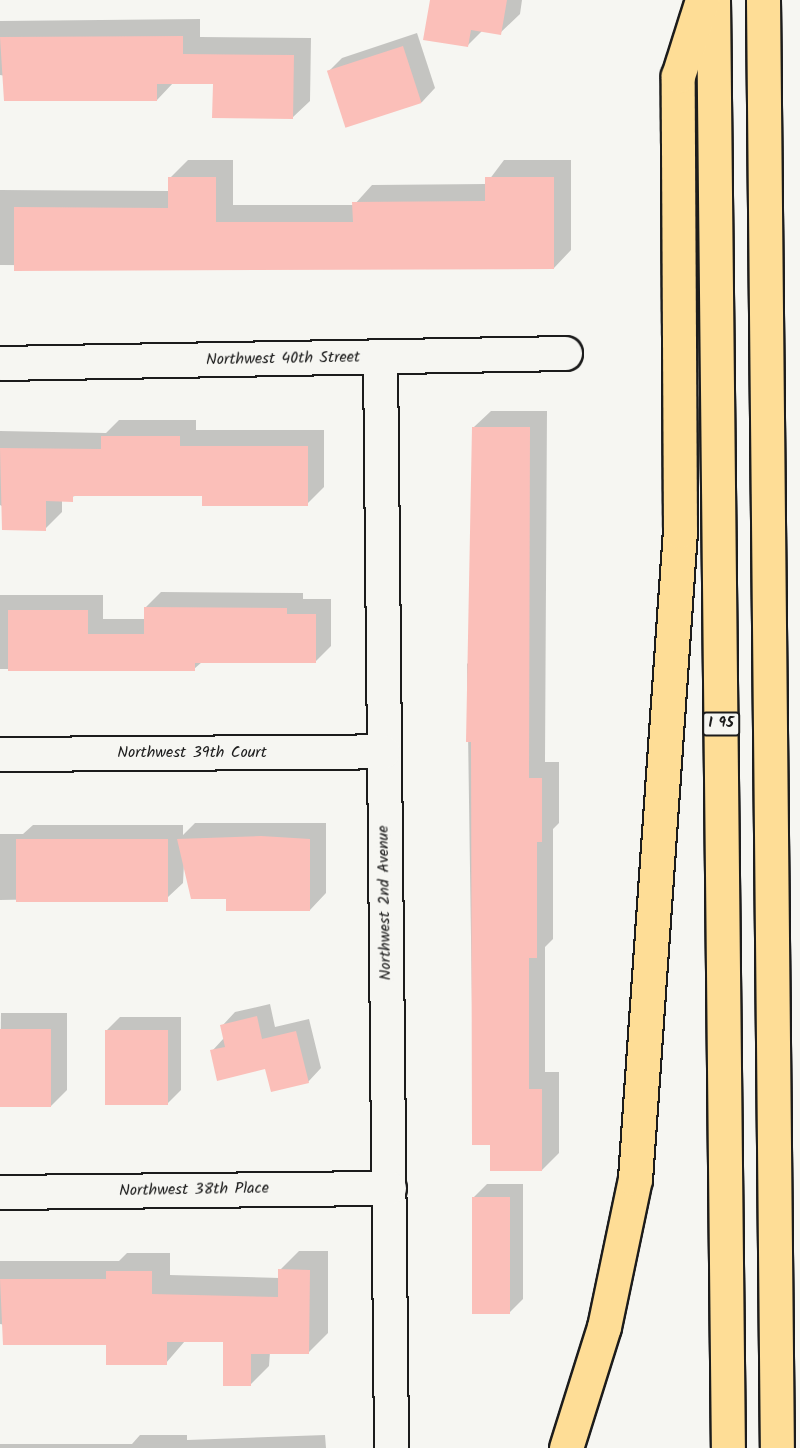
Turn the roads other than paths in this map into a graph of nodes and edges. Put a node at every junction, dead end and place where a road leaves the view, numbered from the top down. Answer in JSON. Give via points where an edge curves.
{"nodes":[{"id":1,"x":702,"y":0,"type":"edge"},
{"id":2,"x":713,"y":0,"type":"edge"},
{"id":3,"x":765,"y":0,"type":"edge"},
{"id":4,"x":566,"y":353,"type":"dead end"},
{"id":5,"x":380,"y":357,"type":"junction"},
{"id":6,"x":0,"y":363,"type":"edge"},
{"id":7,"x":383,"y":751,"type":"junction"},
{"id":8,"x":0,"y":754,"type":"edge"},
{"id":9,"x":389,"y":1188,"type":"junction"},
{"id":10,"x":0,"y":1192,"type":"edge"},
{"id":11,"x":391,"y":1448,"type":"edge"},
{"id":12,"x":566,"y":1448,"type":"edge"},
{"id":13,"x":728,"y":1448,"type":"edge"},
{"id":14,"x":777,"y":1448,"type":"edge"}],
"edges":[{"from":1,"to":12,"type":"highway","via":[[678,76],[680,531],[635,1179],[604,1326]]},
{"from":2,"to":13,"type":"highway","number":"I 95"},
{"from":3,"to":14,"type":"highway"},
{"from":4,"to":5,"type":"street","name":"Northwest 40th Street"},
{"from":5,"to":6,"type":"street","name":"Northwest 40th Street"},
{"from":5,"to":7,"type":"street","name":"Northwest 2nd Avenue"},
{"from":7,"to":8,"type":"street","name":"Northwest 39th Court"},
{"from":7,"to":9,"type":"street","name":"Northwest 2nd Avenue"},
{"from":9,"to":10,"type":"street","name":"Northwest 38th Place"},
{"from":9,"to":11,"type":"street","name":"Northwest 2nd Avenue"}]}
